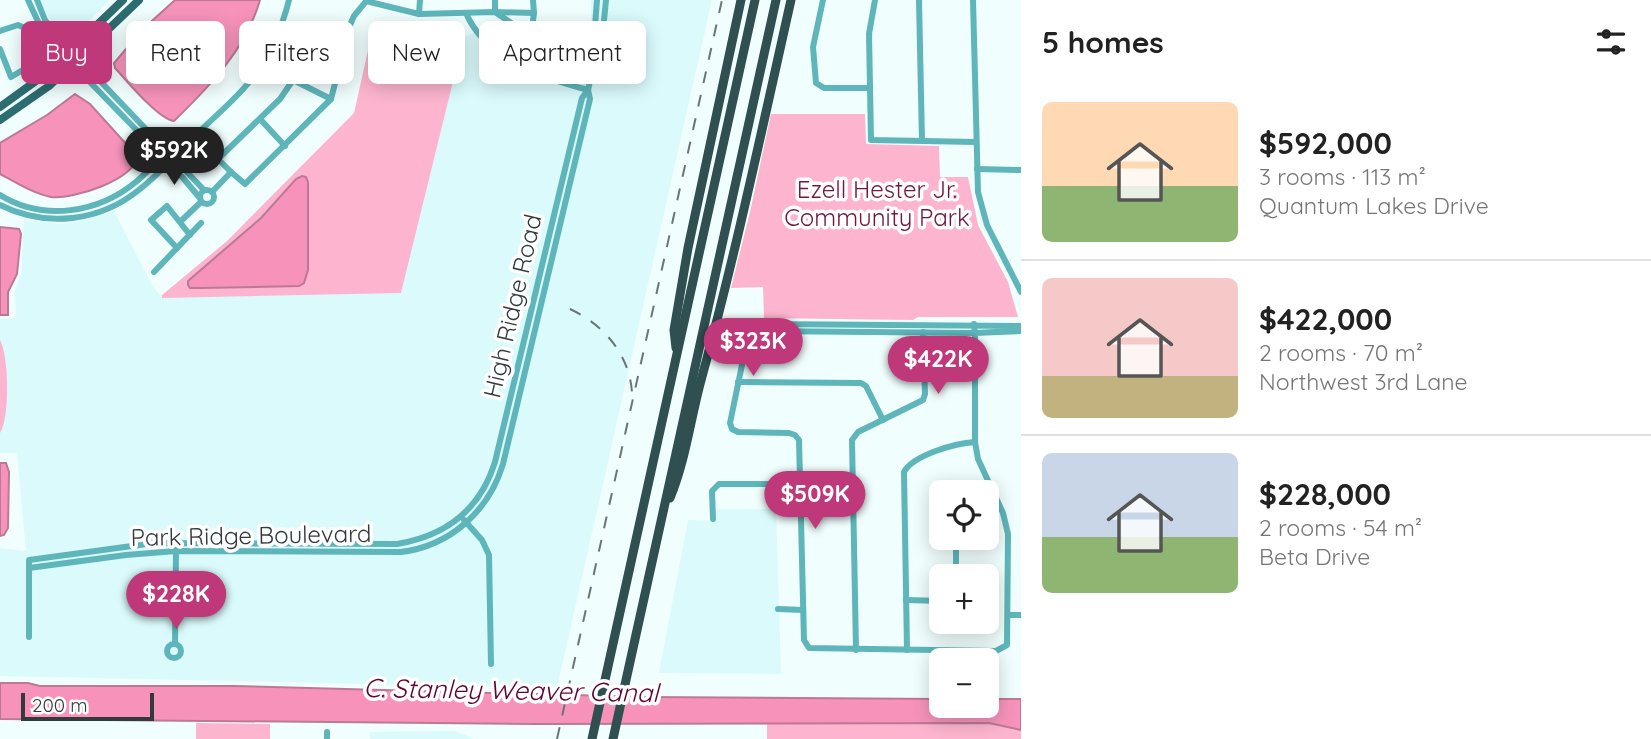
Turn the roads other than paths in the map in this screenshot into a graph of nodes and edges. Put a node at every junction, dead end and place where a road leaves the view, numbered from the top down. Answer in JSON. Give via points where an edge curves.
{"nodes":[{"id":1,"x":29,"y":0,"type":"edge"},
{"id":2,"x":37,"y":0,"type":"edge"},
{"id":3,"x":123,"y":0,"type":"edge"},
{"id":4,"x":139,"y":0,"type":"edge"},
{"id":5,"x":289,"y":0,"type":"edge"},
{"id":6,"x":420,"y":0,"type":"edge"},
{"id":7,"x":495,"y":0,"type":"edge"},
{"id":8,"x":533,"y":0,"type":"edge"},
{"id":9,"x":597,"y":0,"type":"edge"},
{"id":10,"x":606,"y":0,"type":"edge"},
{"id":11,"x":741,"y":0,"type":"edge"},
{"id":12,"x":755,"y":0,"type":"edge"},
{"id":13,"x":776,"y":0,"type":"edge"},
{"id":14,"x":791,"y":0,"type":"edge"},
{"id":15,"x":823,"y":0,"type":"edge"},
{"id":16,"x":875,"y":0,"type":"edge"},
{"id":17,"x":919,"y":0,"type":"edge"},
{"id":18,"x":973,"y":0,"type":"edge"},
{"id":19,"x":367,"y":1,"type":"edge"},
{"id":20,"x":495,"y":12,"type":"junction"},
{"id":21,"x":466,"y":13,"type":"junction"},
{"id":22,"x":534,"y":13,"type":"junction"},
{"id":23,"x":419,"y":14,"type":"junction"},
{"id":24,"x":38,"y":21,"type":"edge"},
{"id":25,"x":47,"y":21,"type":"edge"},
{"id":26,"x":102,"y":21,"type":"edge"},
{"id":27,"x":282,"y":21,"type":"edge"},
{"id":28,"x":352,"y":21,"type":"edge"},
{"id":29,"x":508,"y":21,"type":"edge"},
{"id":30,"x":533,"y":21,"type":"edge"},
{"id":31,"x":595,"y":21,"type":"edge"},
{"id":32,"x":604,"y":21,"type":"edge"},
{"id":33,"x":112,"y":27,"type":"edge"},
{"id":34,"x":0,"y":30,"type":"edge"},
{"id":35,"x":0,"y":49,"type":"edge"},
{"id":36,"x":33,"y":84,"type":"edge"},
{"id":37,"x":49,"y":84,"type":"edge"},
{"id":38,"x":97,"y":84,"type":"edge"},
{"id":39,"x":247,"y":84,"type":"edge"},
{"id":40,"x":290,"y":84,"type":"edge"},
{"id":41,"x":301,"y":84,"type":"edge"},
{"id":42,"x":335,"y":84,"type":"edge"},
{"id":43,"x":589,"y":84,"type":"edge"},
{"id":44,"x":870,"y":88,"type":"junction"},
{"id":45,"x":588,"y":90,"type":"junction"},
{"id":46,"x":331,"y":99,"type":"junction"},
{"id":47,"x":0,"y":107,"type":"edge"},
{"id":48,"x":260,"y":119,"type":"junction"},
{"id":49,"x":0,"y":120,"type":"edge"},
{"id":50,"x":922,"y":141,"type":"junction"},
{"id":51,"x":976,"y":142,"type":"junction"},
{"id":52,"x":285,"y":146,"type":"junction"},
{"id":53,"x":572,"y":156,"type":"junction"},
{"id":54,"x":168,"y":157,"type":"junction"},
{"id":55,"x":977,"y":169,"type":"junction"},
{"id":56,"x":1021,"y":170,"type":"edge"},
{"id":57,"x":232,"y":172,"type":"junction"},
{"id":58,"x":192,"y":183,"type":"junction"},
{"id":59,"x":204,"y":190,"type":"junction"},
{"id":60,"x":212,"y":192,"type":"junction"},
{"id":61,"x":0,"y":195,"type":"edge"},
{"id":62,"x":200,"y":200,"type":"junction"},
{"id":63,"x":0,"y":205,"type":"edge"},
{"id":64,"x":181,"y":221,"type":"junction"},
{"id":65,"x":201,"y":223,"type":"dead end"},
{"id":66,"x":190,"y":235,"type":"junction"},
{"id":67,"x":177,"y":248,"type":"junction"},
{"id":68,"x":154,"y":272,"type":"dead end"},
{"id":69,"x":536,"y":291,"type":"junction"},
{"id":70,"x":1021,"y":292,"type":"edge"},
{"id":71,"x":544,"y":293,"type":"junction"},
{"id":72,"x":749,"y":327,"type":"junction"},
{"id":73,"x":974,"y":328,"type":"junction"},
{"id":74,"x":1021,"y":328,"type":"edge"},
{"id":75,"x":923,"y":332,"type":"junction"},
{"id":76,"x":677,"y":360,"type":"junction"},
{"id":77,"x":519,"y":377,"type":"junction"},
{"id":78,"x":738,"y":382,"type":"junction"},
{"id":79,"x":883,"y":420,"type":"junction"},
{"id":80,"x":975,"y":442,"type":"junction"},
{"id":81,"x":494,"y":476,"type":"junction"},
{"id":82,"x":988,"y":480,"type":"edge"},
{"id":83,"x":800,"y":484,"type":"junction"},
{"id":84,"x":999,"y":504,"type":"edge"},
{"id":85,"x":460,"y":517,"type":"junction"},
{"id":86,"x":713,"y":519,"type":"dead end"},
{"id":87,"x":661,"y":521,"type":"junction"},
{"id":88,"x":466,"y":523,"type":"junction"},
{"id":89,"x":176,"y":543,"type":"junction"},
{"id":90,"x":389,"y":544,"type":"junction"},
{"id":91,"x":262,"y":547,"type":"junction"},
{"id":92,"x":98,"y":550,"type":"junction"},
{"id":93,"x":176,"y":551,"type":"junction"},
{"id":94,"x":389,"y":552,"type":"junction"},
{"id":95,"x":100,"y":558,"type":"junction"},
{"id":96,"x":29,"y":568,"type":"junction"},
{"id":97,"x":906,"y":600,"type":"junction"},
{"id":98,"x":929,"y":601,"type":"edge"},
{"id":99,"x":778,"y":609,"type":"dead end"},
{"id":100,"x":803,"y":610,"type":"junction"},
{"id":101,"x":1008,"y":615,"type":"junction"},
{"id":102,"x":1021,"y":615,"type":"edge"},
{"id":103,"x":29,"y":637,"type":"dead end"},
{"id":104,"x":175,"y":644,"type":"dead end"},
{"id":105,"x":856,"y":650,"type":"junction"},
{"id":106,"x":907,"y":650,"type":"junction"},
{"id":107,"x":491,"y":664,"type":"dead end"},
{"id":108,"x":592,"y":739,"type":"edge"},
{"id":109,"x":613,"y":739,"type":"edge"}],
"edges":[{"from":1,"to":24,"type":"street"},
{"from":2,"to":25,"type":"street"},
{"from":3,"to":26,"type":"main road"},
{"from":4,"to":33,"type":"main road"},
{"from":5,"to":27,"type":"street"},
{"from":6,"to":23,"type":"street"},
{"from":7,"to":20,"type":"street"},
{"from":8,"to":22,"type":"street"},
{"from":9,"to":31,"type":"street","name":"High Ridge Road"},
{"from":10,"to":32,"type":"street","name":"High Ridge Road"},
{"from":11,"to":76,"type":"highway","via":[[682,281],[674,330]]},
{"from":12,"to":76,"type":"highway"},
{"from":13,"to":87,"type":"highway"},
{"from":14,"to":87,"type":"highway","via":[[731,270],[677,482]]},
{"from":15,"to":44,"type":"street","via":[[813,47],[818,86]]},
{"from":16,"to":44,"type":"street","via":[[869,34]]},
{"from":17,"to":50,"type":"street"},
{"from":18,"to":51,"type":"street"},
{"from":19,"to":23,"type":"street"},
{"from":19,"to":28,"type":"street"},
{"from":20,"to":21,"type":"street"},
{"from":20,"to":22,"type":"street"},
{"from":20,"to":29,"type":"street"},
{"from":21,"to":23,"type":"street"},
{"from":21,"to":45,"type":"street","via":[[475,31],[510,60],[548,79]]},
{"from":22,"to":30,"type":"street"},
{"from":34,"to":35,"type":"street","via":[[18,24],[25,28],[32,65],[11,77]]},
{"from":36,"to":47,"type":"main road"},
{"from":37,"to":49,"type":"main road"},
{"from":38,"to":54,"type":"street"},
{"from":39,"to":54,"type":"street","via":[[182,151]]},
{"from":40,"to":48,"type":"street"},
{"from":41,"to":46,"type":"street"},
{"from":42,"to":46,"type":"street"},
{"from":43,"to":45,"type":"street","name":"High Ridge Road"},
{"from":44,"to":50,"type":"street","via":[[871,140]]},
{"from":45,"to":53,"type":"street","name":"High Ridge Road","via":[[590,99]]},
{"from":46,"to":52,"type":"street"},
{"from":48,"to":52,"type":"street"},
{"from":48,"to":57,"type":"street","via":[[218,159]]},
{"from":50,"to":51,"type":"street"},
{"from":51,"to":55,"type":"street"},
{"from":52,"to":57,"type":"street","via":[[245,184]]},
{"from":53,"to":69,"type":"street","name":"High Ridge Road"},
{"from":53,"to":71,"type":"street","name":"High Ridge Road"},
{"from":54,"to":58,"type":"street"},
{"from":54,"to":61,"type":"street","via":[[125,190],[79,209],[36,209]]},
{"from":54,"to":63,"type":"street","via":[[131,196],[87,216],[38,218]]},
{"from":55,"to":56,"type":"street"},
{"from":55,"to":70,"type":"street","via":[[986,225]]},
{"from":57,"to":60,"type":"street"},
{"from":58,"to":59,"type":"street"},
{"from":58,"to":62,"type":"street"},
{"from":59,"to":60,"type":"street"},
{"from":59,"to":62,"type":"street"},
{"from":60,"to":62,"type":"street","via":[[212,203]]},
{"from":62,"to":64,"type":"street"},
{"from":64,"to":66,"type":"street"},
{"from":64,"to":67,"type":"street","via":[[167,206],[151,220]]},
{"from":65,"to":66,"type":"street"},
{"from":66,"to":67,"type":"street"},
{"from":67,"to":68,"type":"street"},
{"from":69,"to":71,"type":"street"},
{"from":69,"to":77,"type":"street","name":"High Ridge Road"},
{"from":71,"to":77,"type":"street","name":"High Ridge Road"},
{"from":72,"to":73,"type":"street"},
{"from":72,"to":75,"type":"street"},
{"from":72,"to":78,"type":"street"},
{"from":73,"to":74,"type":"street"},
{"from":73,"to":75,"type":"street"},
{"from":73,"to":80,"type":"street"},
{"from":75,"to":79,"type":"street","via":[[924,397]]},
{"from":76,"to":108,"type":"highway"},
{"from":77,"to":81,"type":"street","name":"High Ridge Road"},
{"from":78,"to":79,"type":"street","via":[[861,383]]},
{"from":78,"to":83,"type":"street","via":[[732,429],[795,435]]},
{"from":79,"to":105,"type":"street","via":[[852,440]]},
{"from":80,"to":82,"type":"street"},
{"from":80,"to":97,"type":"street","via":[[954,443],[909,465],[904,472]]},
{"from":81,"to":85,"type":"street","name":"High Ridge Road"},
{"from":81,"to":88,"type":"street","name":"High Ridge Road","via":[[483,506]]},
{"from":83,"to":86,"type":"street","via":[[719,484],[712,491]]},
{"from":83,"to":100,"type":"street"},
{"from":84,"to":101,"type":"street","via":[[1008,534]]},
{"from":85,"to":88,"type":"street"},
{"from":85,"to":90,"type":"street","name":"Park Ridge Boulevard","via":[[428,537]]},
{"from":87,"to":109,"type":"highway"},
{"from":88,"to":94,"type":"street","name":"Park Ridge Boulevard","via":[[424,547]]},
{"from":88,"to":107,"type":"street","via":[[482,540],[488,555]]},
{"from":89,"to":91,"type":"street","name":"Park Ridge Boulevard"},
{"from":89,"to":92,"type":"street","name":"Park Ridge Boulevard"},
{"from":89,"to":93,"type":"street"},
{"from":90,"to":91,"type":"street","name":"Park Ridge Boulevard"},
{"from":90,"to":94,"type":"street"},
{"from":91,"to":93,"type":"street","name":"Park Ridge Boulevard"},
{"from":91,"to":94,"type":"street","name":"Park Ridge Boulevard"},
{"from":92,"to":95,"type":"street"},
{"from":92,"to":96,"type":"street","name":"Park Ridge Boulevard","via":[[29,560]]},
{"from":93,"to":95,"type":"street","name":"Park Ridge Boulevard"},
{"from":93,"to":104,"type":"street"},
{"from":95,"to":96,"type":"street","name":"Park Ridge Boulevard"},
{"from":96,"to":103,"type":"street"},
{"from":97,"to":98,"type":"street"},
{"from":97,"to":106,"type":"street"},
{"from":99,"to":100,"type":"street"},
{"from":100,"to":105,"type":"street","via":[[804,640],[809,648]]},
{"from":101,"to":102,"type":"street"},
{"from":101,"to":106,"type":"street","via":[[1008,642],[1000,650]]},
{"from":105,"to":106,"type":"street"}]}
